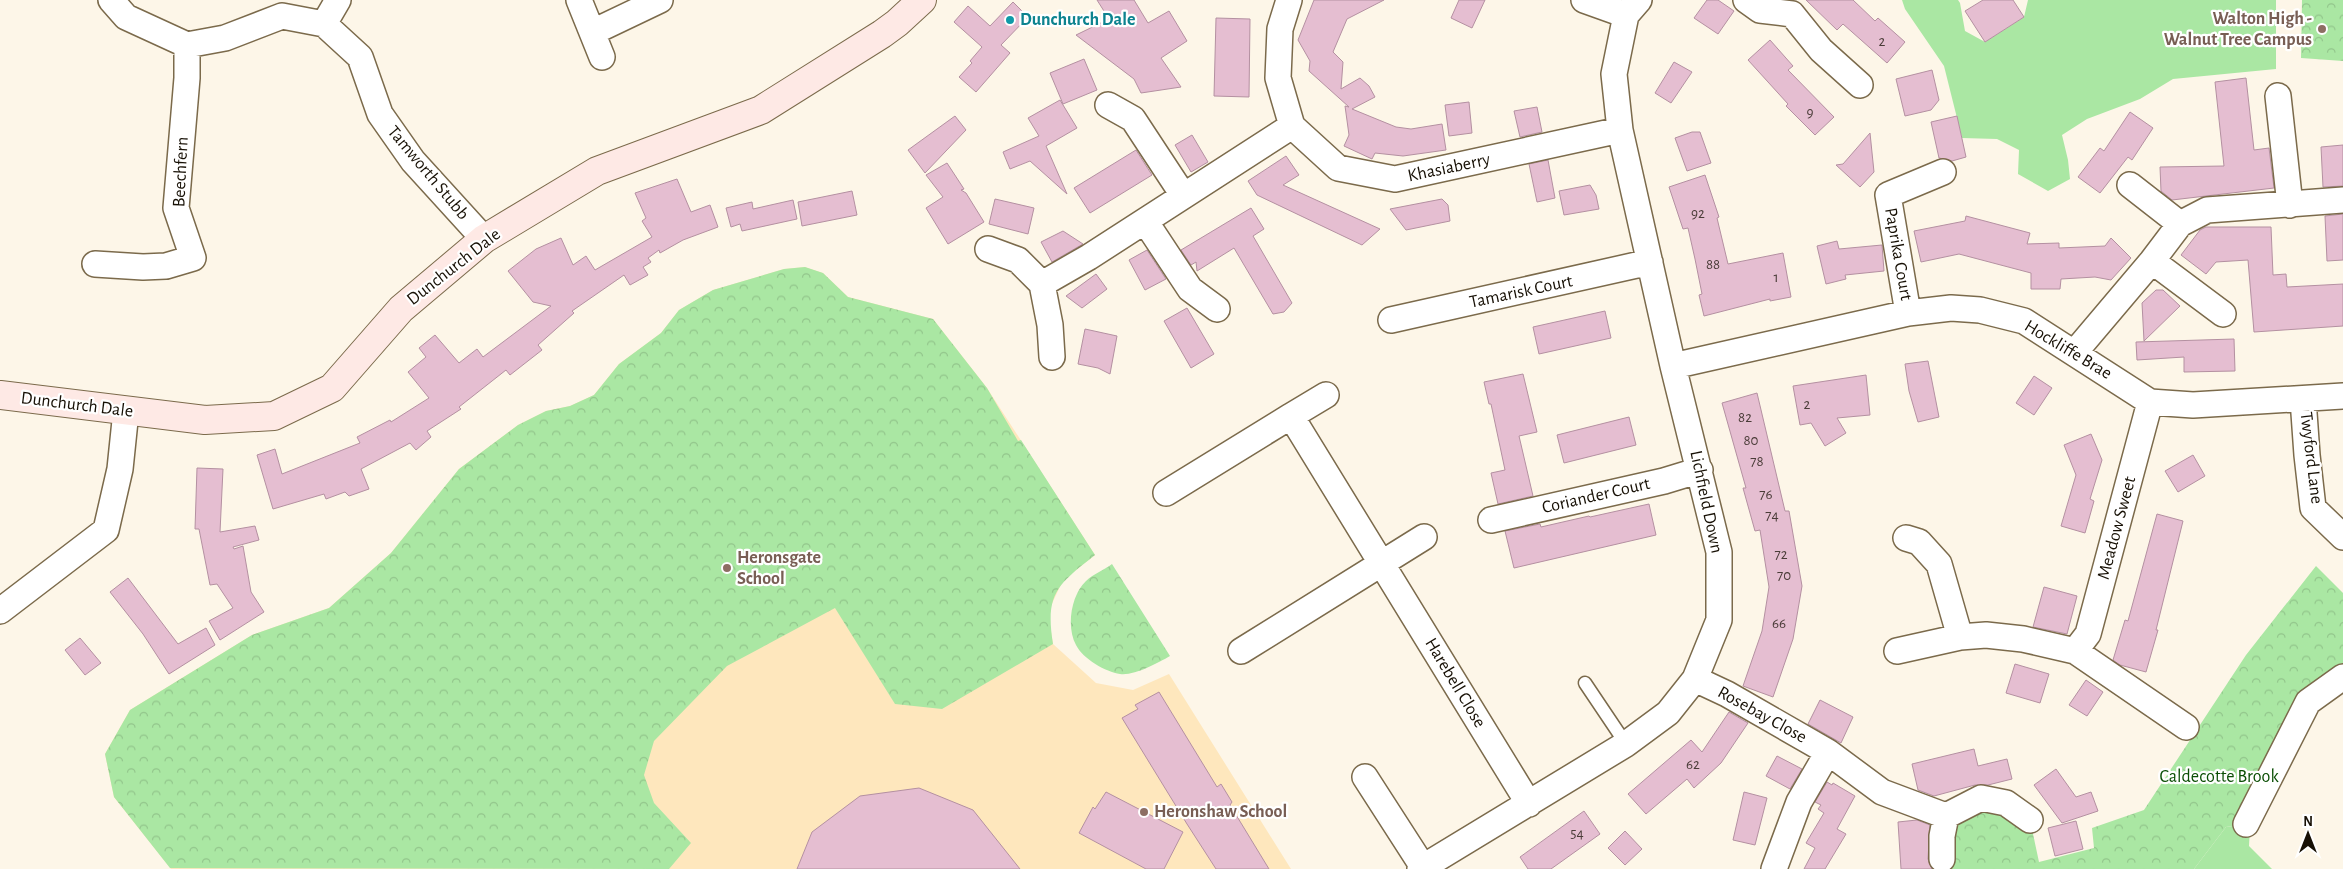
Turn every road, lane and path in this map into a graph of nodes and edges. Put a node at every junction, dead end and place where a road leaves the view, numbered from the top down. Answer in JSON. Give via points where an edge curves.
{"nodes":[{"id":1,"x":110,"y":0,"type":"edge"},
{"id":2,"x":338,"y":0,"type":"edge"},
{"id":3,"x":579,"y":0,"type":"edge"},
{"id":4,"x":660,"y":0,"type":"edge"},
{"id":5,"x":922,"y":0,"type":"edge"},
{"id":6,"x":1289,"y":0,"type":"edge"},
{"id":7,"x":1584,"y":0,"type":"edge"},
{"id":8,"x":1746,"y":0,"type":"edge"},
{"id":9,"x":1633,"y":8,"type":"edge"},
{"id":10,"x":324,"y":24,"type":"junction"},
{"id":11,"x":593,"y":32,"type":"junction"},
{"id":12,"x":188,"y":45,"type":"junction"},
{"id":13,"x":602,"y":57,"type":"dead end"},
{"id":14,"x":1860,"y":85,"type":"dead end"},
{"id":15,"x":2278,"y":96,"type":"dead end"},
{"id":16,"x":1108,"y":105,"type":"dead end"},
{"id":17,"x":1292,"y":126,"type":"junction"},
{"id":18,"x":1620,"y":130,"type":"junction"},
{"id":19,"x":1943,"y":172,"type":"dead end"},
{"id":20,"x":2130,"y":185,"type":"dead end"},
{"id":21,"x":1183,"y":195,"type":"junction"},
{"id":22,"x":2343,"y":200,"type":"edge"},
{"id":23,"x":2290,"y":205,"type":"junction"},
{"id":24,"x":1145,"y":221,"type":"junction"},
{"id":25,"x":2180,"y":224,"type":"junction"},
{"id":26,"x":484,"y":240,"type":"junction"},
{"id":27,"x":988,"y":250,"type":"dead end"},
{"id":28,"x":1650,"y":262,"type":"junction"},
{"id":29,"x":2152,"y":262,"type":"junction"},
{"id":30,"x":95,"y":264,"type":"dead end"},
{"id":31,"x":1042,"y":284,"type":"junction"},
{"id":32,"x":1217,"y":309,"type":"dead end"},
{"id":33,"x":1908,"y":313,"type":"junction"},
{"id":34,"x":2222,"y":314,"type":"dead end"},
{"id":35,"x":1391,"y":320,"type":"dead end"},
{"id":36,"x":2075,"y":352,"type":"junction"},
{"id":37,"x":1052,"y":357,"type":"dead end"},
{"id":38,"x":1674,"y":366,"type":"junction"},
{"id":39,"x":1326,"y":394,"type":"dead end"},
{"id":40,"x":0,"y":395,"type":"edge"},
{"id":41,"x":2343,"y":396,"type":"edge"},
{"id":42,"x":2303,"y":398,"type":"junction"},
{"id":43,"x":2150,"y":402,"type":"junction"},
{"id":44,"x":126,"y":411,"type":"junction"},
{"id":45,"x":1290,"y":416,"type":"junction"},
{"id":46,"x":1700,"y":470,"type":"junction"},
{"id":47,"x":1166,"y":493,"type":"dead end"},
{"id":48,"x":1491,"y":520,"type":"dead end"},
{"id":49,"x":1424,"y":537,"type":"dead end"},
{"id":50,"x":2343,"y":537,"type":"edge"},
{"id":51,"x":1906,"y":538,"type":"dead end"},
{"id":52,"x":1381,"y":562,"type":"junction"},
{"id":53,"x":0,"y":611,"type":"edge"},
{"id":54,"x":1960,"y":637,"type":"junction"},
{"id":55,"x":1241,"y":651,"type":"dead end"},
{"id":56,"x":1897,"y":651,"type":"dead end"},
{"id":57,"x":2075,"y":651,"type":"junction"},
{"id":58,"x":2343,"y":677,"type":"edge"},
{"id":59,"x":1696,"y":679,"type":"junction"},
{"id":60,"x":1585,"y":683,"type":"dead end"},
{"id":61,"x":2186,"y":728,"type":"dead end"},
{"id":62,"x":1626,"y":744,"type":"junction"},
{"id":63,"x":1828,"y":752,"type":"junction"},
{"id":64,"x":1365,"y":777,"type":"dead end"},
{"id":65,"x":1529,"y":804,"type":"junction"},
{"id":66,"x":1946,"y":816,"type":"junction"},
{"id":67,"x":2030,"y":820,"type":"dead end"},
{"id":68,"x":2246,"y":824,"type":"dead end"},
{"id":69,"x":1942,"y":859,"type":"dead end"},
{"id":70,"x":1421,"y":868,"type":"edge"},
{"id":71,"x":1774,"y":869,"type":"edge"}],
"edges":[{"from":1,"to":12,"type":"street","via":[[126,17]]},
{"from":2,"to":10,"type":"street"},
{"from":3,"to":11,"type":"street"},
{"from":4,"to":11,"type":"street"},
{"from":5,"to":26,"type":"street","name":"Dunchurch Dale","via":[[889,29],[761,110],[597,170]]},
{"from":6,"to":17,"type":"street","via":[[1280,29],[1278,78]]},
{"from":7,"to":9,"type":"street"},
{"from":8,"to":14,"type":"street","via":[[1760,10],[1792,14],[1821,50]]},
{"from":9,"to":18,"type":"street","name":"Lichfield Down","via":[[1614,74]]},
{"from":10,"to":12,"type":"street","via":[[282,16],[225,38]]},
{"from":10,"to":26,"type":"street","name":"Tamworth Stubb","via":[[360,57],[380,114],[413,161]]},
{"from":11,"to":13,"type":"street"},
{"from":12,"to":30,"type":"street","name":"Beechfern","via":[[176,208],[193,258],[144,268]]},
{"from":15,"to":23,"type":"street"},
{"from":16,"to":21,"type":"street","via":[[1133,119]]},
{"from":17,"to":18,"type":"street","name":"Khasiaberry","via":[[1338,168],[1395,179]]},
{"from":17,"to":21,"type":"street"},
{"from":18,"to":28,"type":"street","name":"Lichfield Down"},
{"from":19,"to":33,"type":"street","name":"Paprika Court","via":[[1888,195]]},
{"from":20,"to":25,"type":"street"},
{"from":21,"to":24,"type":"street"},
{"from":22,"to":23,"type":"street"},
{"from":23,"to":25,"type":"street","via":[[2207,210]]},
{"from":24,"to":31,"type":"street"},
{"from":24,"to":32,"type":"street","via":[[1190,289]]},
{"from":25,"to":29,"type":"street"},
{"from":26,"to":44,"type":"street","name":"Dunchurch Dale","via":[[401,309],[332,388],[274,416],[205,420]]},
{"from":27,"to":31,"type":"street","via":[[1018,260]]},
{"from":28,"to":35,"type":"street","name":"Tamarisk Court"},
{"from":28,"to":38,"type":"street","name":"Lichfield Down"},
{"from":29,"to":34,"type":"street"},
{"from":29,"to":36,"type":"street"},
{"from":31,"to":37,"type":"street"},
{"from":33,"to":36,"type":"street","name":"Hockliffe Brae","via":[[1951,308],[1980,310],[2024,321]]},
{"from":33,"to":38,"type":"street","name":"Hockliffe Brae"},
{"from":36,"to":43,"type":"street","name":"Hockliffe Brae"},
{"from":38,"to":46,"type":"street","name":"Lichfield Down"},
{"from":39,"to":45,"type":"street"},
{"from":40,"to":44,"type":"street","name":"Dunchurch Dale"},
{"from":41,"to":42,"type":"street","name":"Hockliffe Brae"},
{"from":42,"to":43,"type":"street","name":"Hockliffe Brae","via":[[2193,405]]},
{"from":42,"to":50,"type":"street","name":"Twyford Lane","via":[[2313,508]]},
{"from":43,"to":57,"type":"street","name":"Meadow Sweet","via":[[2088,634]]},
{"from":44,"to":53,"type":"street","via":[[120,469],[106,530]]},
{"from":45,"to":47,"type":"street"},
{"from":45,"to":52,"type":"street","name":"Harebell Close"},
{"from":46,"to":48,"type":"street","name":"Coriander Court"},
{"from":46,"to":59,"type":"street","name":"Lichfield Down","via":[[1719,552],[1719,620]]},
{"from":49,"to":52,"type":"street"},
{"from":51,"to":54,"type":"street","via":[[1919,542],[1940,564]]},
{"from":52,"to":55,"type":"street"},
{"from":52,"to":65,"type":"street","name":"Harebell Close"},
{"from":54,"to":56,"type":"street"},
{"from":54,"to":57,"type":"street","via":[[1986,635],[2023,639]]},
{"from":57,"to":61,"type":"street"},
{"from":58,"to":68,"type":"street","via":[[2308,702]]},
{"from":59,"to":62,"type":"street","name":"Lichfield Down","via":[[1668,713]]},
{"from":59,"to":63,"type":"street","name":"Rosebay Close"},
{"from":60,"to":62,"type":"lane"},
{"from":62,"to":65,"type":"street","name":"Lichfield Down"},
{"from":63,"to":66,"type":"street","name":"Rosebay Close","via":[[1882,792]]},
{"from":63,"to":71,"type":"street","name":"Rosebay Close","via":[[1799,802]]},
{"from":64,"to":70,"type":"street","name":"Lichfield Down"},
{"from":65,"to":70,"type":"street","name":"Lichfield Down"},
{"from":66,"to":67,"type":"street","via":[[1981,798],[2006,803]]},
{"from":66,"to":69,"type":"street"}]}
